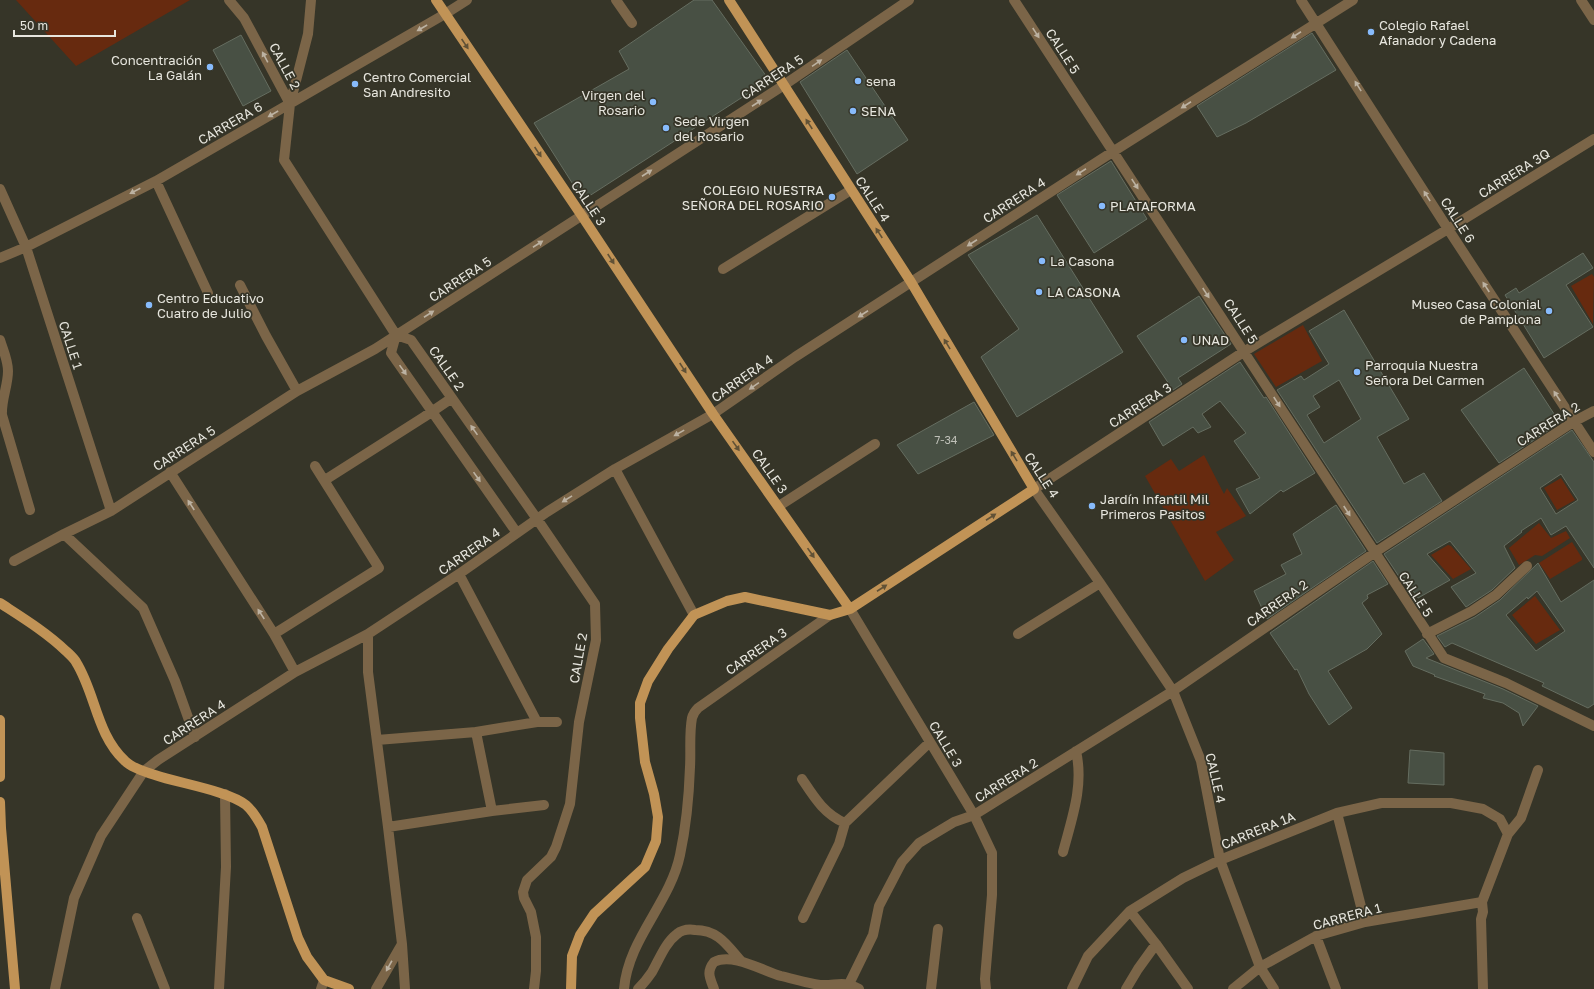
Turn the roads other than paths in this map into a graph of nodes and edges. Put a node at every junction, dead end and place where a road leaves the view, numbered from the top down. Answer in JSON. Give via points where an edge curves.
{"nodes":[{"id":1,"x":230,"y":0,"type":"edge"},
{"id":2,"x":311,"y":0,"type":"edge"},
{"id":3,"x":436,"y":0,"type":"edge"},
{"id":4,"x":467,"y":0,"type":"edge"},
{"id":5,"x":616,"y":0,"type":"edge"},
{"id":6,"x":729,"y":0,"type":"edge"},
{"id":7,"x":909,"y":0,"type":"edge"},
{"id":8,"x":1014,"y":0,"type":"edge"},
{"id":9,"x":1301,"y":0,"type":"edge"},
{"id":10,"x":1353,"y":0,"type":"edge"},
{"id":11,"x":1581,"y":0,"type":"edge"},
{"id":12,"x":445,"y":14,"type":"junction"},
{"id":13,"x":1594,"y":20,"type":"edge"},
{"id":14,"x":1317,"y":22,"type":"junction"},
{"id":15,"x":632,"y":23,"type":"dead end"},
{"id":16,"x":784,"y":85,"type":"junction"},
{"id":17,"x":290,"y":104,"type":"junction"},
{"id":18,"x":1594,"y":139,"type":"edge"},
{"id":19,"x":1114,"y":151,"type":"junction"},
{"id":20,"x":156,"y":181,"type":"junction"},
{"id":21,"x":0,"y":189,"type":"edge"},
{"id":22,"x":851,"y":190,"type":"junction"},
{"id":23,"x":582,"y":216,"type":"junction"},
{"id":24,"x":1448,"y":229,"type":"junction"},
{"id":25,"x":26,"y":247,"type":"junction"},
{"id":26,"x":0,"y":258,"type":"edge"},
{"id":27,"x":723,"y":269,"type":"dead end"},
{"id":28,"x":911,"y":282,"type":"junction"},
{"id":29,"x":240,"y":284,"type":"dead end"},
{"id":30,"x":208,"y":293,"type":"dead end"},
{"id":31,"x":396,"y":335,"type":"junction"},
{"id":32,"x":0,"y":340,"type":"edge"},
{"id":33,"x":1245,"y":351,"type":"junction"},
{"id":34,"x":297,"y":391,"type":"junction"},
{"id":35,"x":452,"y":398,"type":"junction"},
{"id":36,"x":1594,"y":411,"type":"edge"},
{"id":37,"x":433,"y":412,"type":"junction"},
{"id":38,"x":713,"y":414,"type":"junction"},
{"id":39,"x":1573,"y":422,"type":"junction"},
{"id":40,"x":875,"y":444,"type":"dead end"},
{"id":41,"x":1594,"y":452,"type":"edge"},
{"id":42,"x":315,"y":466,"type":"dead end"},
{"id":43,"x":615,"y":469,"type":"junction"},
{"id":44,"x":170,"y":472,"type":"junction"},
{"id":45,"x":325,"y":480,"type":"junction"},
{"id":46,"x":1034,"y":489,"type":"junction"},
{"id":47,"x":779,"y":506,"type":"junction"},
{"id":48,"x":30,"y":510,"type":"dead end"},
{"id":49,"x":111,"y":511,"type":"junction"},
{"id":50,"x":537,"y":519,"type":"junction"},
{"id":51,"x":517,"y":533,"type":"junction"},
{"id":52,"x":64,"y":534,"type":"junction"},
{"id":53,"x":1374,"y":553,"type":"junction"},
{"id":54,"x":14,"y":561,"type":"dead end"},
{"id":55,"x":1527,"y":566,"type":"dead end"},
{"id":56,"x":460,"y":574,"type":"junction"},
{"id":57,"x":1100,"y":583,"type":"junction"},
{"id":58,"x":0,"y":603,"type":"edge"},
{"id":59,"x":850,"y":609,"type":"junction"},
{"id":60,"x":694,"y":615,"type":"junction"},
{"id":61,"x":830,"y":615,"type":"junction"},
{"id":62,"x":274,"y":634,"type":"junction"},
{"id":63,"x":368,"y":634,"type":"junction"},
{"id":64,"x":1018,"y":634,"type":"dead end"},
{"id":65,"x":1427,"y":634,"type":"junction"},
{"id":66,"x":295,"y":672,"type":"junction"},
{"id":67,"x":1173,"y":691,"type":"junction"},
{"id":68,"x":0,"y":720,"type":"edge"},
{"id":69,"x":537,"y":722,"type":"junction"},
{"id":70,"x":557,"y":722,"type":"dead end"},
{"id":71,"x":1594,"y":726,"type":"edge"},
{"id":72,"x":476,"y":732,"type":"junction"},
{"id":73,"x":195,"y":737,"type":"junction"},
{"id":74,"x":377,"y":740,"type":"junction"},
{"id":75,"x":930,"y":742,"type":"junction"},
{"id":76,"x":1076,"y":752,"type":"junction"},
{"id":77,"x":1538,"y":770,"type":"dead end"},
{"id":78,"x":144,"y":771,"type":"junction"},
{"id":79,"x":0,"y":776,"type":"edge"},
{"id":80,"x":802,"y":779,"type":"dead end"},
{"id":81,"x":225,"y":794,"type":"junction"},
{"id":82,"x":0,"y":802,"type":"edge"},
{"id":83,"x":544,"y":806,"type":"dead end"},
{"id":84,"x":492,"y":811,"type":"junction"},
{"id":85,"x":1337,"y":813,"type":"junction"},
{"id":86,"x":974,"y":815,"type":"junction"},
{"id":87,"x":845,"y":823,"type":"junction"},
{"id":88,"x":388,"y":827,"type":"junction"},
{"id":89,"x":1508,"y":834,"type":"junction"},
{"id":90,"x":1063,"y":852,"type":"dead end"},
{"id":91,"x":1220,"y":860,"type":"junction"},
{"id":92,"x":1482,"y":902,"type":"junction"},
{"id":93,"x":1130,"y":911,"type":"junction"},
{"id":94,"x":136,"y":918,"type":"dead end"},
{"id":95,"x":803,"y":918,"type":"dead end"},
{"id":96,"x":1365,"y":922,"type":"junction"},
{"id":97,"x":938,"y":929,"type":"dead end"},
{"id":98,"x":1316,"y":936,"type":"junction"},
{"id":99,"x":402,"y":944,"type":"junction"},
{"id":100,"x":1156,"y":944,"type":"junction"},
{"id":101,"x":741,"y":961,"type":"junction"},
{"id":102,"x":1260,"y":966,"type":"junction"},
{"id":103,"x":322,"y":984,"type":"edge"},
{"id":104,"x":849,"y":984,"type":"junction"},
{"id":105,"x":15,"y":989,"type":"edge"},
{"id":106,"x":55,"y":989,"type":"edge"},
{"id":107,"x":165,"y":989,"type":"edge"},
{"id":108,"x":219,"y":989,"type":"edge"},
{"id":109,"x":348,"y":989,"type":"edge"},
{"id":110,"x":376,"y":989,"type":"edge"},
{"id":111,"x":405,"y":989,"type":"edge"},
{"id":112,"x":534,"y":989,"type":"edge"},
{"id":113,"x":570,"y":989,"type":"edge"},
{"id":114,"x":624,"y":989,"type":"edge"},
{"id":115,"x":638,"y":989,"type":"edge"},
{"id":116,"x":714,"y":989,"type":"edge"},
{"id":117,"x":859,"y":989,"type":"edge"},
{"id":118,"x":931,"y":989,"type":"edge"},
{"id":119,"x":986,"y":989,"type":"edge"},
{"id":120,"x":1072,"y":989,"type":"edge"},
{"id":121,"x":1126,"y":989,"type":"edge"},
{"id":122,"x":1188,"y":989,"type":"edge"},
{"id":123,"x":1233,"y":989,"type":"edge"},
{"id":124,"x":1274,"y":989,"type":"edge"},
{"id":125,"x":1336,"y":989,"type":"edge"},
{"id":126,"x":1483,"y":989,"type":"edge"}],
"edges":[{"from":17,"to":1,"type":"street","name":"CALLE 2","one_way":true,"via":[[244,18]]},
{"from":2,"to":17,"type":"street","via":[[308,34]]},
{"from":3,"to":12,"type":"main road","name":"CALLE 3"},
{"from":4,"to":12,"type":"street","name":"CARRERA 6"},
{"from":5,"to":15,"type":"street"},
{"from":6,"to":16,"type":"main road","name":"CALLE 4"},
{"from":16,"to":7,"type":"street","name":"CARRERA 5","one_way":true},
{"from":8,"to":19,"type":"street","name":"CALLE 5","one_way":true},
{"from":9,"to":14,"type":"street","name":"CALLE 6"},
{"from":10,"to":14,"type":"street","name":"CARRERA 4"},
{"from":11,"to":13,"type":"street"},
{"from":12,"to":17,"type":"street","name":"CARRERA 6","one_way":true},
{"from":12,"to":23,"type":"main road","name":"CALLE 3","one_way":true},
{"from":14,"to":19,"type":"street","name":"CARRERA 4","one_way":true},
{"from":24,"to":14,"type":"street","name":"CALLE 6","one_way":true},
{"from":22,"to":16,"type":"main road","name":"CALLE 4","one_way":true},
{"from":23,"to":16,"type":"street","name":"CARRERA 5","one_way":true},
{"from":17,"to":20,"type":"street","name":"CARRERA 6","one_way":true},
{"from":17,"to":31,"type":"street","name":"CALLE 2","via":[[284,160]]},
{"from":18,"to":24,"type":"street","name":"CARRERA 3Q"},
{"from":19,"to":28,"type":"street","name":"CARRERA 4","one_way":true},
{"from":19,"to":33,"type":"street","name":"CALLE 5","one_way":true},
{"from":20,"to":25,"type":"street","name":"CARRERA 6","one_way":true},
{"from":20,"to":30,"type":"street"},
{"from":21,"to":25,"type":"street","name":"CALLE 1"},
{"from":22,"to":27,"type":"street"},
{"from":28,"to":22,"type":"main road","name":"CALLE 4","one_way":true},
{"from":31,"to":23,"type":"street","name":"CARRERA 5","one_way":true},
{"from":23,"to":38,"type":"main road","name":"CALLE 3","one_way":true},
{"from":24,"to":33,"type":"street","name":"CARRERA 3"},
{"from":39,"to":24,"type":"street","name":"CALLE 6","one_way":true},
{"from":25,"to":26,"type":"street","name":"CARRERA 6"},
{"from":25,"to":49,"type":"street","name":"CALLE 1"},
{"from":28,"to":38,"type":"street","name":"CARRERA 4","one_way":true},
{"from":46,"to":28,"type":"main road","name":"CALLE 4","one_way":true},
{"from":29,"to":34,"type":"street"},
{"from":31,"to":34,"type":"street","name":"CARRERA 5"},
{"from":31,"to":35,"type":"street","name":"CALLE 2","via":[[411,340]]},
{"from":31,"to":37,"type":"street","one_way":true,"via":[[391,353]]},
{"from":32,"to":48,"type":"street","via":[[8,369],[2,415]]},
{"from":33,"to":46,"type":"street","name":"CARRERA 3"},
{"from":33,"to":53,"type":"street","name":"CALLE 5","one_way":true},
{"from":34,"to":44,"type":"street","name":"CARRERA 5"},
{"from":35,"to":37,"type":"street"},
{"from":50,"to":35,"type":"street","name":"CALLE 2","one_way":true},
{"from":36,"to":39,"type":"street","name":"CARRERA 2"},
{"from":37,"to":45,"type":"street"},
{"from":37,"to":51,"type":"street","one_way":true},
{"from":38,"to":43,"type":"street","name":"CARRERA 4","one_way":true},
{"from":38,"to":47,"type":"main road","name":"CALLE 3","one_way":true},
{"from":39,"to":41,"type":"street","name":"CALLE 6"},
{"from":39,"to":53,"type":"street","name":"CARRERA 2"},
{"from":40,"to":47,"type":"street"},
{"from":42,"to":45,"type":"street"},
{"from":43,"to":50,"type":"street","name":"CARRERA 4","one_way":true},
{"from":43,"to":60,"type":"street"},
{"from":44,"to":49,"type":"street","name":"CARRERA 5"},
{"from":62,"to":44,"type":"street","one_way":true},
{"from":45,"to":62,"type":"street","via":[[379,568]]},
{"from":46,"to":57,"type":"street","name":"CALLE 4"},
{"from":59,"to":46,"type":"main road","name":"CARRERA 3","one_way":true},
{"from":47,"to":59,"type":"main road","name":"CALLE 3","one_way":true},
{"from":49,"to":52,"type":"street","name":"CARRERA 5"},
{"from":50,"to":51,"type":"street","name":"CARRERA 4"},
{"from":50,"to":112,"type":"street","name":"CALLE 2","via":[[595,604],[596,640],[579,722],[570,804],[556,847],[550,857],[527,880],[523,892],[531,912],[536,937]]},
{"from":51,"to":56,"type":"street","name":"CARRERA 4"},
{"from":52,"to":54,"type":"street","name":"CARRERA 5"},
{"from":52,"to":73,"type":"street","via":[[143,608],[175,681]]},
{"from":53,"to":65,"type":"street","name":"CALLE 5"},
{"from":53,"to":67,"type":"street","name":"CARRERA 2"},
{"from":55,"to":65,"type":"street","via":[[1496,595],[1472,611]]},
{"from":56,"to":63,"type":"street","name":"CARRERA 4"},
{"from":56,"to":69,"type":"street"},
{"from":57,"to":64,"type":"street"},
{"from":57,"to":67,"type":"street","name":"CALLE 4"},
{"from":58,"to":78,"type":"main road","via":[[37,627],[76,660],[88,684],[109,743],[126,762]]},
{"from":59,"to":61,"type":"main road","name":"CARRERA 3"},
{"from":59,"to":75,"type":"street","name":"CALLE 3"},
{"from":60,"to":61,"type":"main road","via":[[727,601],[745,598]]},
{"from":60,"to":113,"type":"main road","via":[[648,681],[640,703],[645,762],[658,817],[656,841],[645,867],[594,914],[580,935],[572,956]]},
{"from":61,"to":114,"type":"street","name":"CARRERA 3","via":[[698,708],[692,717],[684,835],[676,874],[628,965]]},
{"from":62,"to":66,"type":"street"},
{"from":63,"to":66,"type":"street","name":"CARRERA 4"},
{"from":63,"to":74,"type":"street","via":[[368,672]]},
{"from":65,"to":71,"type":"street","name":"CALLE 5","via":[[1444,658],[1506,683]]},
{"from":66,"to":73,"type":"street","name":"CARRERA 4"},
{"from":67,"to":76,"type":"street","name":"CARRERA 2"},
{"from":67,"to":91,"type":"street","name":"CALLE 4","via":[[1201,761]]},
{"from":68,"to":79,"type":"main road"},
{"from":69,"to":70,"type":"street"},
{"from":69,"to":72,"type":"street"},
{"from":72,"to":74,"type":"street"},
{"from":72,"to":84,"type":"street"},
{"from":73,"to":78,"type":"street","name":"CARRERA 4"},
{"from":74,"to":88,"type":"street"},
{"from":75,"to":86,"type":"street","name":"CALLE 3"},
{"from":75,"to":87,"type":"street"},
{"from":76,"to":86,"type":"street","name":"CARRERA 2"},
{"from":76,"to":90,"type":"street","via":[[1079,766],[1078,796]]},
{"from":77,"to":89,"type":"street","via":[[1521,818]]},
{"from":78,"to":81,"type":"main road"},
{"from":78,"to":106,"type":"street","name":"CARRERA 4","via":[[101,836],[74,898]]},
{"from":80,"to":87,"type":"street","via":[[817,802],[837,820]]},
{"from":81,"to":103,"type":"main road","via":[[246,805],[262,827],[298,938]]},
{"from":81,"to":108,"type":"street","via":[[226,867]]},
{"from":82,"to":105,"type":"main road"},
{"from":83,"to":84,"type":"street"},
{"from":84,"to":88,"type":"street"},
{"from":85,"to":89,"type":"street","name":"CARRERA 1A","via":[[1381,803],[1451,803],[1483,809],[1500,819]]},
{"from":85,"to":91,"type":"street","name":"CARRERA 1A"},
{"from":85,"to":96,"type":"street"},
{"from":86,"to":104,"type":"street","name":"CARRERA 2","via":[[954,822],[919,843],[902,862],[879,906],[873,935]]},
{"from":86,"to":119,"type":"street","name":"CALLE 3","via":[[992,853],[993,883]]},
{"from":87,"to":95,"type":"street","via":[[839,844]]},
{"from":88,"to":99,"type":"street"},
{"from":89,"to":92,"type":"street"},
{"from":91,"to":93,"type":"street","name":"CARRERA 1A","via":[[1183,878]]},
{"from":91,"to":102,"type":"street","name":"CALLE 4"},
{"from":92,"to":96,"type":"street","name":"CARRERA 1"},
{"from":92,"to":126,"type":"street"},
{"from":93,"to":100,"type":"street"},
{"from":93,"to":120,"type":"street","name":"CARRERA 1A","via":[[1088,956]]},
{"from":94,"to":107,"type":"street"},
{"from":96,"to":98,"type":"street","name":"CARRERA 1"},
{"from":97,"to":118,"type":"street"},
{"from":98,"to":102,"type":"street","name":"CARRERA 1"},
{"from":98,"to":125,"type":"street"},
{"from":99,"to":110,"type":"street","one_way":true},
{"from":99,"to":111,"type":"street"},
{"from":100,"to":121,"type":"street"},
{"from":100,"to":122,"type":"street"},
{"from":101,"to":104,"type":"street","via":[[779,975],[821,985]]},
{"from":101,"to":115,"type":"street","via":[[712,932],[683,931],[676,934]]},
{"from":101,"to":116,"type":"street","via":[[722,959],[710,966],[708,975]]},
{"from":102,"to":123,"type":"street","name":"CARRERA 1"},
{"from":102,"to":124,"type":"street","name":"CALLE 4"},
{"from":103,"to":109,"type":"main road"},
{"from":104,"to":117,"type":"street"}]}
